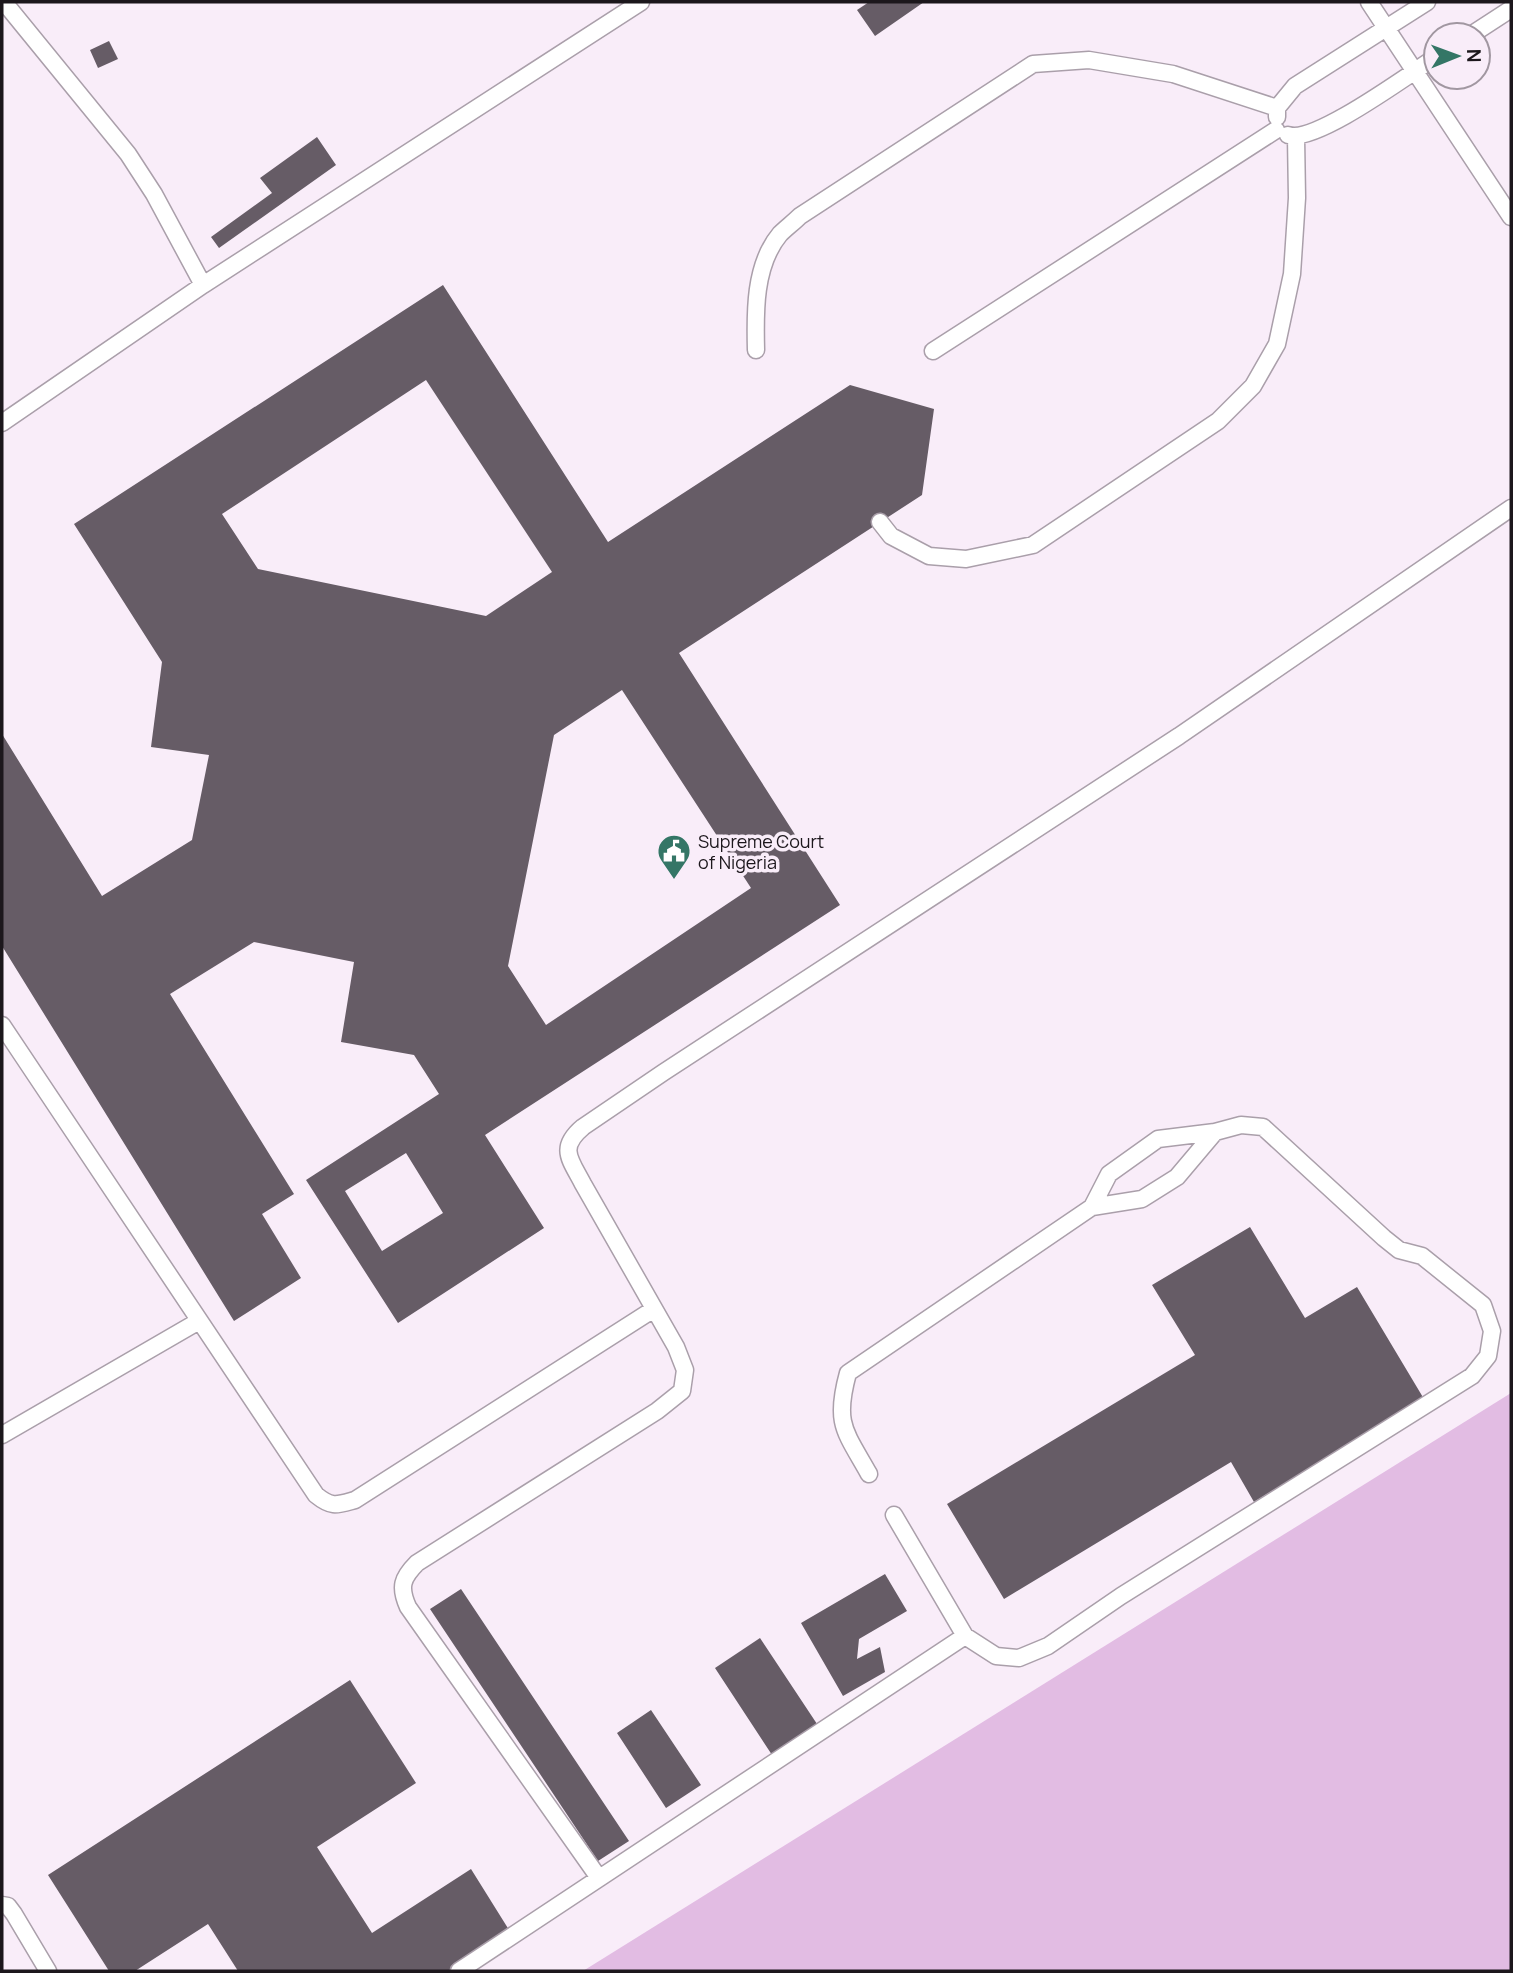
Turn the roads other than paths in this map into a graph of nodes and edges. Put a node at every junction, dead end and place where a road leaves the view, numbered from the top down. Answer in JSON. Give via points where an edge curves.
{"nodes":[{"id":1,"x":4,"y":2,"type":"edge"},
{"id":2,"x":641,"y":2,"type":"edge"},
{"id":3,"x":1369,"y":2,"type":"edge"},
{"id":4,"x":1427,"y":2,"type":"edge"},
{"id":5,"x":1511,"y":9,"type":"edge"},
{"id":6,"x":1492,"y":21,"type":"edge"},
{"id":7,"x":1386,"y":28,"type":"junction"},
{"id":8,"x":1422,"y":66,"type":"edge"},
{"id":9,"x":1415,"y":71,"type":"junction"},
{"id":10,"x":1277,"y":108,"type":"junction"},
{"id":11,"x":1276,"y":131,"type":"junction"},
{"id":12,"x":1296,"y":137,"type":"junction"},
{"id":13,"x":1511,"y":217,"type":"edge"},
{"id":14,"x":203,"y":285,"type":"junction"},
{"id":15,"x":755,"y":351,"type":"dead end"},
{"id":16,"x":933,"y":351,"type":"dead end"},
{"id":17,"x":2,"y":423,"type":"edge"},
{"id":18,"x":1511,"y":508,"type":"edge"},
{"id":19,"x":880,"y":522,"type":"dead end"},
{"id":20,"x":2,"y":1025,"type":"edge"},
{"id":21,"x":1215,"y":1132,"type":"junction"},
{"id":22,"x":1091,"y":1207,"type":"junction"},
{"id":23,"x":654,"y":1309,"type":"junction"},
{"id":24,"x":199,"y":1321,"type":"junction"},
{"id":25,"x":2,"y":1435,"type":"edge"},
{"id":26,"x":869,"y":1474,"type":"dead end"},
{"id":27,"x":894,"y":1515,"type":"dead end"},
{"id":28,"x":965,"y":1636,"type":"junction"},
{"id":29,"x":599,"y":1878,"type":"junction"},
{"id":30,"x":2,"y":1905,"type":"edge"},
{"id":31,"x":48,"y":1971,"type":"edge"},
{"id":32,"x":459,"y":1971,"type":"edge"}],
"edges":[{"from":1,"to":14,"type":"lane","via":[[128,155]]},
{"from":2,"to":14,"type":"lane"},
{"from":3,"to":7,"type":"lane"},
{"from":4,"to":7,"type":"lane"},
{"from":5,"to":6,"type":"lane"},
{"from":7,"to":9,"type":"lane"},
{"from":7,"to":10,"type":"lane","via":[[1295,86]]},
{"from":8,"to":9,"type":"lane"},
{"from":9,"to":12,"type":"lane","via":[[1322,129]]},
{"from":9,"to":13,"type":"lane"},
{"from":10,"to":11,"type":"lane"},
{"from":10,"to":15,"type":"lane","via":[[1173,74],[1089,60],[1033,64],[800,216],[779,236],[762,270],[757,293]]},
{"from":11,"to":12,"type":"lane"},
{"from":11,"to":16,"type":"lane"},
{"from":12,"to":19,"type":"lane","via":[[1292,274],[1277,344],[1253,386],[1218,421],[1033,545],[966,559],[929,556],[891,536]]},
{"from":14,"to":17,"type":"lane"},
{"from":18,"to":23,"type":"lane","via":[[1179,736],[675,1064],[570,1138],[569,1157]]},
{"from":20,"to":24,"type":"lane"},
{"from":21,"to":22,"type":"lane","via":[[1177,1177],[1142,1199]]},
{"from":21,"to":22,"type":"lane","via":[[1158,1139],[1109,1174]]},
{"from":21,"to":28,"type":"lane","via":[[1241,1125],[1263,1127],[1399,1250],[1422,1255],[1441,1269],[1483,1305],[1492,1331],[1488,1356],[1472,1376],[1048,1646],[1019,1658],[996,1656]]},
{"from":22,"to":26,"type":"lane","via":[[848,1373],[841,1397],[842,1426]]},
{"from":23,"to":24,"type":"lane","via":[[355,1500],[337,1506],[316,1495]]},
{"from":23,"to":29,"type":"lane","via":[[685,1370],[682,1391],[417,1563],[402,1582],[408,1607]]},
{"from":24,"to":25,"type":"lane"},
{"from":27,"to":28,"type":"lane"},
{"from":28,"to":29,"type":"lane"},
{"from":29,"to":32,"type":"lane"},
{"from":30,"to":31,"type":"lane","via":[[14,1914]]}]}
